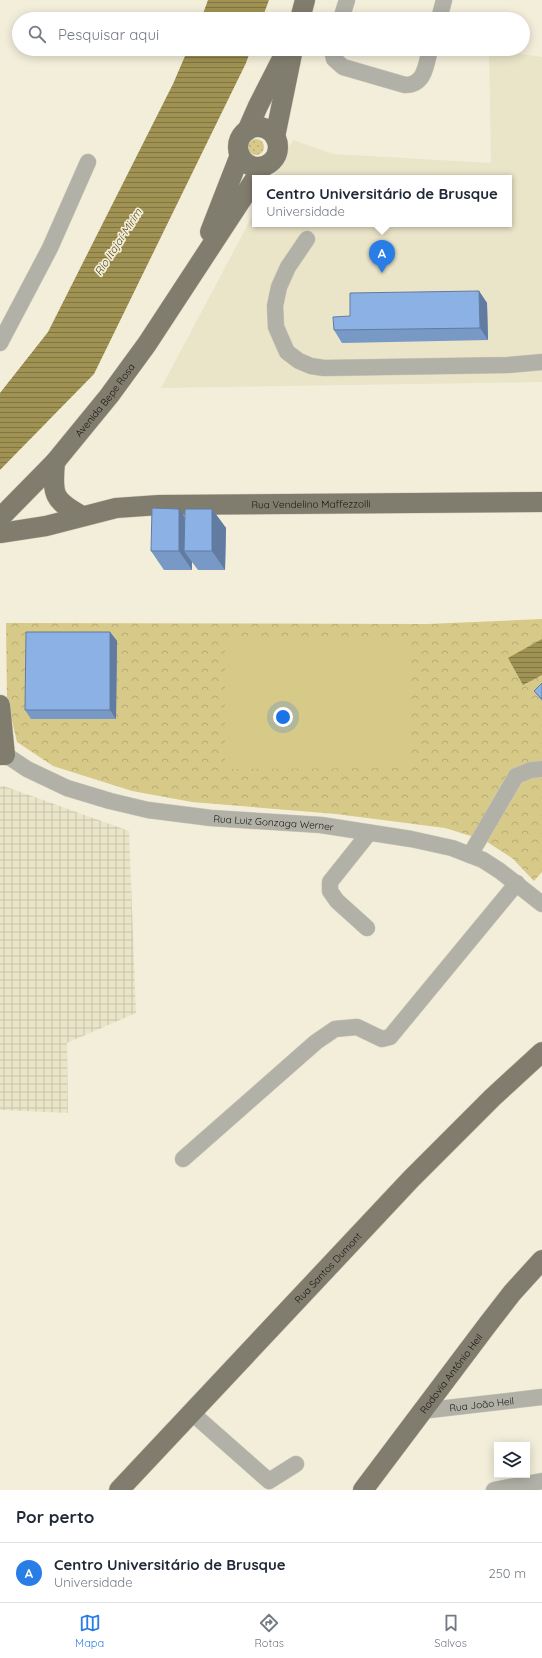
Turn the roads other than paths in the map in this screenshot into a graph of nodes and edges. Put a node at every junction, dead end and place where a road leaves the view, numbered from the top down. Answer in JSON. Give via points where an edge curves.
{"nodes":[{"id":1,"x":305,"y":0,"type":"edge"},
{"id":2,"x":347,"y":0,"type":"edge"},
{"id":3,"x":444,"y":0,"type":"edge"},
{"id":4,"x":302,"y":12,"type":"edge"},
{"id":5,"x":343,"y":12,"type":"edge"},
{"id":6,"x":441,"y":12,"type":"edge"},
{"id":7,"x":283,"y":56,"type":"edge"},
{"id":8,"x":292,"y":56,"type":"edge"},
{"id":9,"x":335,"y":56,"type":"edge"},
{"id":10,"x":428,"y":56,"type":"edge"},
{"id":11,"x":247,"y":131,"type":"junction"},
{"id":12,"x":275,"y":136,"type":"junction"},
{"id":13,"x":240,"y":154,"type":"junction"},
{"id":14,"x":88,"y":162,"type":"dead end"},
{"id":15,"x":259,"y":174,"type":"edge"},
{"id":16,"x":252,"y":184,"type":"edge"},
{"id":17,"x":307,"y":239,"type":"dead end"},
{"id":18,"x":195,"y":270,"type":"junction"},
{"id":19,"x":0,"y":343,"type":"edge"},
{"id":20,"x":542,"y":362,"type":"edge"},
{"id":21,"x":55,"y":462,"type":"junction"},
{"id":22,"x":542,"y":502,"type":"edge"},
{"id":23,"x":82,"y":516,"type":"junction"},
{"id":24,"x":0,"y":518,"type":"edge"},
{"id":25,"x":0,"y":533,"type":"edge"},
{"id":26,"x":0,"y":705,"type":"edge"},
{"id":27,"x":2,"y":753,"type":"edge"},
{"id":28,"x":542,"y":769,"type":"edge"},
{"id":29,"x":369,"y":833,"type":"junction"},
{"id":30,"x":470,"y":855,"type":"junction"},
{"id":31,"x":517,"y":883,"type":"junction"},
{"id":32,"x":542,"y":904,"type":"edge"},
{"id":33,"x":367,"y":928,"type":"dead end"},
{"id":34,"x":542,"y":1052,"type":"edge"},
{"id":35,"x":183,"y":1159,"type":"dead end"},
{"id":36,"x":542,"y":1260,"type":"edge"},
{"id":37,"x":542,"y":1397,"type":"edge"},
{"id":38,"x":421,"y":1412,"type":"junction"},
{"id":39,"x":192,"y":1413,"type":"junction"},
{"id":40,"x":296,"y":1464,"type":"dead end"},
{"id":41,"x":542,"y":1481,"type":"edge"},
{"id":42,"x":119,"y":1490,"type":"edge"},
{"id":43,"x":363,"y":1490,"type":"edge"},
{"id":44,"x":494,"y":1490,"type":"edge"}],
"edges":[{"from":1,"to":4,"type":"main road"},
{"from":2,"to":5,"type":"street"},
{"from":3,"to":6,"type":"street"},
{"from":7,"to":11,"type":"main road"},
{"from":8,"to":12,"type":"main road"},
{"from":9,"to":10,"type":"street","via":[[344,67],[405,85],[413,85],[420,80]]},
{"from":11,"to":12,"type":"main road","via":[[262,128]]},
{"from":11,"to":13,"type":"main road","via":[[240,142]]},
{"from":12,"to":15,"type":"main road","via":[[277,154]]},
{"from":13,"to":15,"type":"main road","via":[[246,163],[256,167]]},
{"from":13,"to":18,"type":"main road","name":"Avenida Bepe Rosa"},
{"from":14,"to":19,"type":"street","via":[[50,248]]},
{"from":16,"to":18,"type":"main road","name":"Avenida Bepe Rosa"},
{"from":17,"to":20,"type":"street","via":[[288,267],[279,287],[275,306],[276,327],[281,340],[287,352],[299,361],[324,368],[508,365]]},
{"from":18,"to":21,"type":"main road","name":"Avenida Bepe Rosa","via":[[127,372]]},
{"from":21,"to":23,"type":"main road","via":[[54,490],[58,500]]},
{"from":21,"to":24,"type":"main road","name":"Avenida Bepe Rosa"},
{"from":22,"to":23,"type":"main road","name":"Rua Vendelino Maffezzolli","via":[[159,505],[116,508]]},
{"from":23,"to":25,"type":"main road","name":"Rua Vendelino Maffezzolli","via":[[46,526]]},
{"from":26,"to":27,"type":"main road"},
{"from":27,"to":29,"type":"street","name":"Rua Luiz Gonzaga Werner","via":[[27,769],[67,788],[148,810],[211,818],[321,825]]},
{"from":28,"to":30,"type":"street","via":[[530,770],[516,776]]},
{"from":29,"to":30,"type":"street","name":"Rua Luiz Gonzaga Werner","via":[[439,845]]},
{"from":29,"to":33,"type":"street","via":[[330,882],[330,890],[337,901]]},
{"from":30,"to":31,"type":"street","name":"Rua Luiz Gonzaga Werner","via":[[495,867]]},
{"from":31,"to":32,"type":"street","name":"Rua Luiz Gonzaga Werner"},
{"from":31,"to":35,"type":"street","via":[[390,1036],[382,1039],[357,1027],[335,1029],[316,1042]]},
{"from":34,"to":39,"type":"main road","name":"Rua Santos Dumont","via":[[411,1179]]},
{"from":36,"to":38,"type":"main road","name":"Rodovia Antônio Heil","via":[[512,1293]]},
{"from":37,"to":38,"type":"street","name":"Rua João Heil"},
{"from":38,"to":43,"type":"main road","name":"Rodovia Antônio Heil"},
{"from":39,"to":40,"type":"street","via":[[269,1481]]},
{"from":39,"to":42,"type":"main road","name":"Rua Santos Dumont"},
{"from":41,"to":44,"type":"street"}]}
